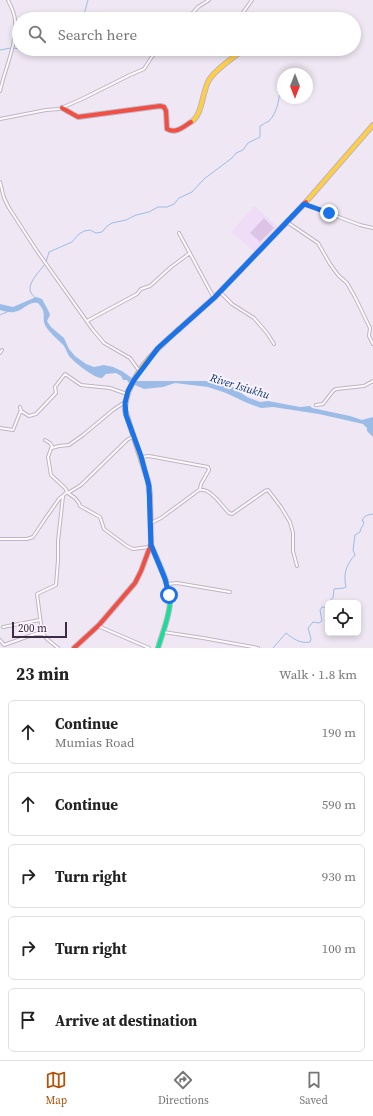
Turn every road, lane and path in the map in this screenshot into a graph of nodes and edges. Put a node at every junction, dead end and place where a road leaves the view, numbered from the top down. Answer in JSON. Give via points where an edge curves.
{"nodes":[{"id":1,"x":8,"y":0,"type":"edge"},
{"id":2,"x":209,"y":0,"type":"edge"},
{"id":3,"x":252,"y":0,"type":"edge"},
{"id":4,"x":12,"y":12,"type":"edge"},
{"id":5,"x":193,"y":12,"type":"edge"},
{"id":6,"x":243,"y":12,"type":"edge"},
{"id":7,"x":12,"y":50,"type":"edge"},
{"id":8,"x":153,"y":56,"type":"edge"},
{"id":9,"x":235,"y":56,"type":"edge"},
{"id":10,"x":0,"y":91,"type":"edge"},
{"id":11,"x":62,"y":108,"type":"junction"},
{"id":12,"x":0,"y":119,"type":"edge"},
{"id":13,"x":373,"y":125,"type":"edge"},
{"id":14,"x":0,"y":182,"type":"edge"},
{"id":15,"x":304,"y":204,"type":"junction"},
{"id":16,"x":287,"y":222,"type":"junction"},
{"id":17,"x":373,"y":228,"type":"edge"},
{"id":18,"x":179,"y":234,"type":"dead end"},
{"id":19,"x":190,"y":253,"type":"junction"},
{"id":20,"x":220,"y":292,"type":"junction"},
{"id":21,"x":214,"y":298,"type":"junction"},
{"id":22,"x":87,"y":321,"type":"junction"},
{"id":23,"x":370,"y":328,"type":"junction"},
{"id":24,"x":373,"y":333,"type":"edge"},
{"id":25,"x":274,"y":344,"type":"dead end"},
{"id":26,"x":373,"y":344,"type":"edge"},
{"id":27,"x":140,"y":372,"type":"junction"},
{"id":28,"x":373,"y":381,"type":"edge"},
{"id":29,"x":127,"y":394,"type":"junction"},
{"id":30,"x":125,"y":402,"type":"junction"},
{"id":31,"x":316,"y":405,"type":"dead end"},
{"id":32,"x":0,"y":428,"type":"edge"},
{"id":33,"x":134,"y":436,"type":"junction"},
{"id":34,"x":45,"y":440,"type":"dead end"},
{"id":35,"x":52,"y":448,"type":"junction"},
{"id":36,"x":141,"y":456,"type":"junction"},
{"id":37,"x":200,"y":489,"type":"junction"},
{"id":38,"x":68,"y":492,"type":"junction"},
{"id":39,"x":63,"y":496,"type":"junction"},
{"id":40,"x":151,"y":523,"type":"junction"},
{"id":41,"x":0,"y":539,"type":"edge"},
{"id":42,"x":150,"y":546,"type":"junction"},
{"id":43,"x":297,"y":566,"type":"dead end"},
{"id":44,"x":167,"y":584,"type":"junction"},
{"id":45,"x":230,"y":592,"type":"dead end"},
{"id":46,"x":40,"y":620,"type":"junction"},
{"id":47,"x":98,"y":626,"type":"junction"},
{"id":48,"x":2,"y":627,"type":"dead end"},
{"id":49,"x":163,"y":632,"type":"junction"},
{"id":50,"x":43,"y":634,"type":"junction"},
{"id":51,"x":0,"y":640,"type":"edge"},
{"id":52,"x":58,"y":648,"type":"edge"},
{"id":53,"x":74,"y":648,"type":"edge"},
{"id":54,"x":149,"y":648,"type":"edge"},
{"id":55,"x":158,"y":648,"type":"edge"},
{"id":56,"x":258,"y":648,"type":"edge"}],
"edges":[{"from":1,"to":4,"type":"street"},
{"from":2,"to":5,"type":"street"},
{"from":3,"to":6,"type":"street"},
{"from":7,"to":10,"type":"street"},
{"from":8,"to":11,"type":"street","via":[[142,70]]},
{"from":9,"to":11,"type":"street","via":[[207,81],[196,119],[176,131],[167,129],[166,111],[160,106],[79,117]]},
{"from":11,"to":12,"type":"street"},
{"from":13,"to":15,"type":"street"},
{"from":14,"to":22,"type":"street","via":[[9,208]]},
{"from":15,"to":16,"type":"street"},
{"from":15,"to":17,"type":"street","via":[[360,226]]},
{"from":16,"to":20,"type":"street"},
{"from":16,"to":23,"type":"street","via":[[318,243],[335,271],[351,290]]},
{"from":18,"to":19,"type":"street"},
{"from":19,"to":21,"type":"street"},
{"from":19,"to":22,"type":"street","via":[[137,294]]},
{"from":20,"to":21,"type":"street"},
{"from":20,"to":25,"type":"street","via":[[232,304],[254,318]]},
{"from":21,"to":27,"type":"street","via":[[158,348]]},
{"from":22,"to":27,"type":"street","via":[[102,341],[130,358]]},
{"from":23,"to":24,"type":"street"},
{"from":23,"to":26,"type":"street","via":[[369,336]]},
{"from":27,"to":29,"type":"street"},
{"from":28,"to":31,"type":"street","via":[[366,385],[336,389],[323,404]]},
{"from":29,"to":30,"type":"street"},
{"from":29,"to":32,"type":"street","via":[[110,388],[81,385],[65,374],[55,387],[54,395],[36,414],[29,416],[20,409],[13,430]]},
{"from":30,"to":33,"type":"street","via":[[126,415]]},
{"from":30,"to":35,"type":"street","via":[[69,445]]},
{"from":33,"to":36,"type":"street"},
{"from":33,"to":38,"type":"street","via":[[81,485]]},
{"from":34,"to":35,"type":"street"},
{"from":35,"to":38,"type":"street","via":[[48,455],[50,474]]},
{"from":36,"to":37,"type":"street","via":[[208,467]]},
{"from":36,"to":40,"type":"street","via":[[149,486]]},
{"from":37,"to":40,"type":"street"},
{"from":37,"to":43,"type":"street","via":[[206,490],[232,514],[265,491],[271,492],[290,522]]},
{"from":38,"to":39,"type":"street"},
{"from":38,"to":42,"type":"street","via":[[81,507],[100,517],[104,528],[133,550]]},
{"from":39,"to":41,"type":"street","via":[[32,538]]},
{"from":39,"to":46,"type":"street","via":[[56,585],[37,594]]},
{"from":40,"to":42,"type":"street"},
{"from":42,"to":44,"type":"street"},
{"from":42,"to":47,"type":"street","via":[[136,581]]},
{"from":44,"to":45,"type":"street","via":[[178,583]]},
{"from":44,"to":49,"type":"street","via":[[170,602]]},
{"from":46,"to":48,"type":"street"},
{"from":46,"to":50,"type":"street"},
{"from":47,"to":53,"type":"street"},
{"from":47,"to":54,"type":"street"},
{"from":49,"to":55,"type":"street"},
{"from":49,"to":56,"type":"street"},
{"from":50,"to":51,"type":"street","via":[[4,645]]},
{"from":50,"to":52,"type":"street"}]}
